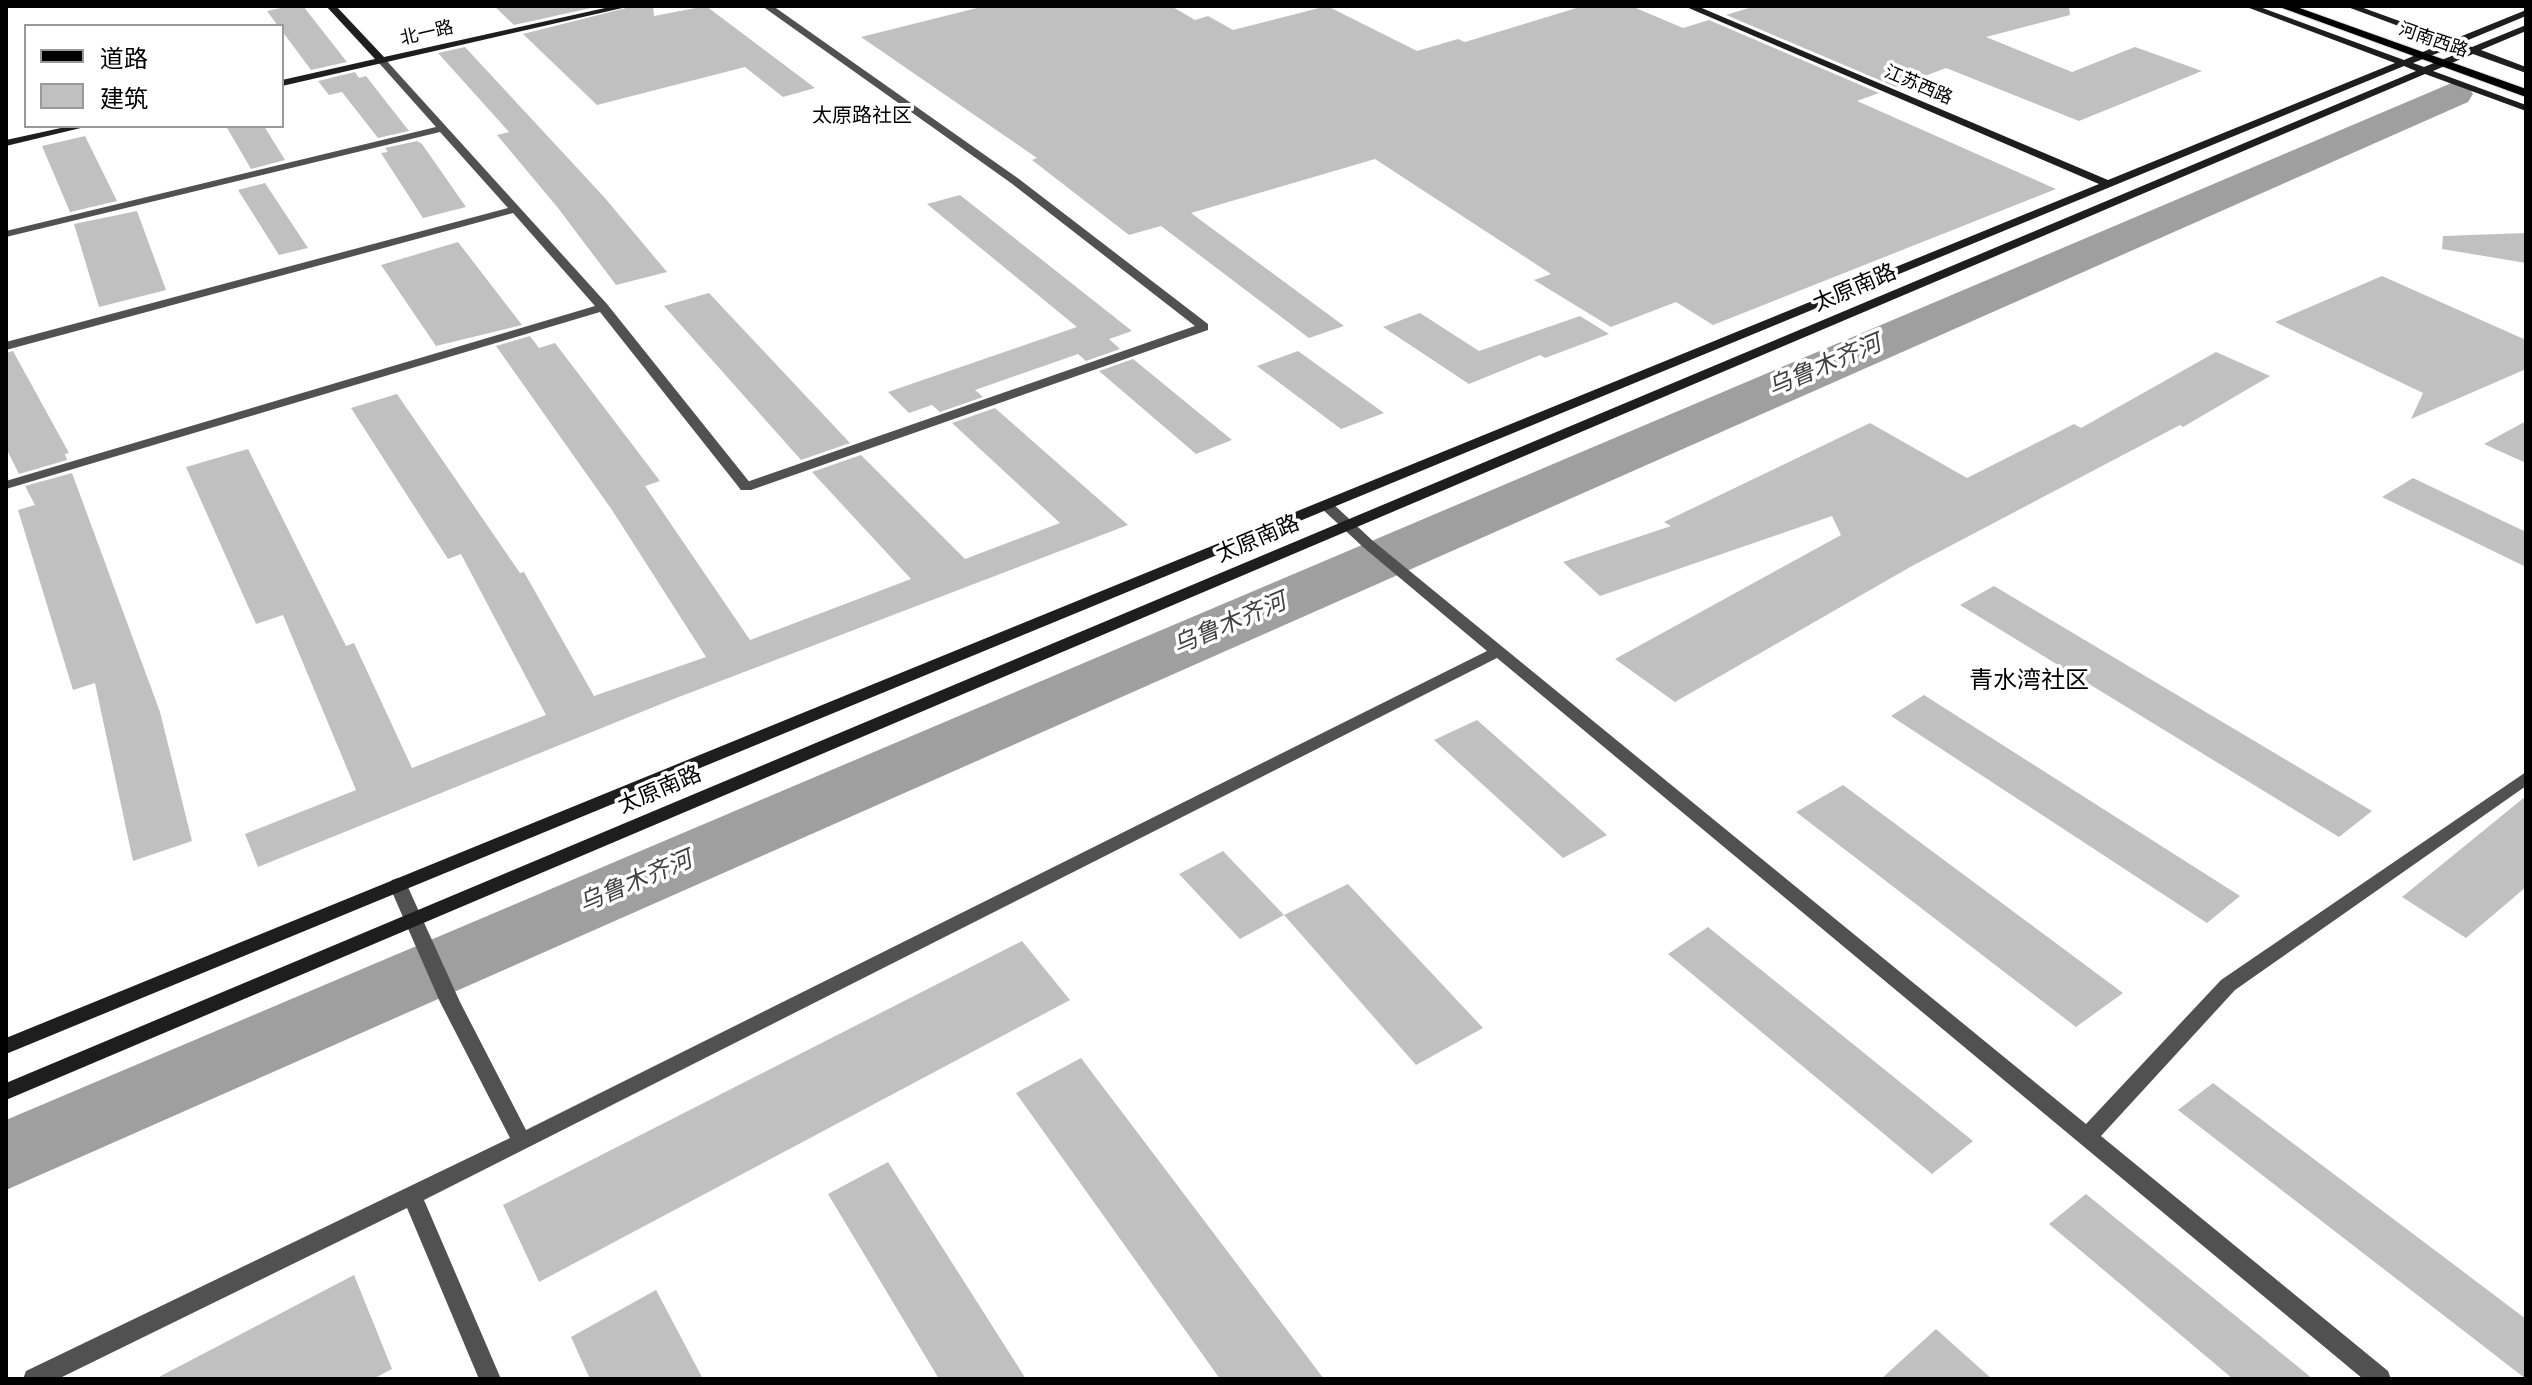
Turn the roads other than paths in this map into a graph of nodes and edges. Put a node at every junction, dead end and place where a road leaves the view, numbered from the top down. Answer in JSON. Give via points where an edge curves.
{"nodes":[{"id":1,"x":331,"y":6,"type":"edge"},
{"id":2,"x":626,"y":6,"type":"edge"},
{"id":3,"x":767,"y":6,"type":"edge"},
{"id":4,"x":1689,"y":6,"type":"edge"},
{"id":5,"x":2249,"y":6,"type":"edge"},
{"id":6,"x":2283,"y":6,"type":"edge"},
{"id":7,"x":2319,"y":6,"type":"edge"},
{"id":8,"x":2350,"y":6,"type":"edge"},
{"id":9,"x":2526,"y":13,"type":"edge"},
{"id":10,"x":2526,"y":28,"type":"edge"},
{"id":11,"x":2462,"y":50,"type":"junction"},
{"id":12,"x":2442,"y":56,"type":"junction"},
{"id":13,"x":382,"y":61,"type":"junction"},
{"id":14,"x":2403,"y":63,"type":"junction"},
{"id":15,"x":2423,"y":64,"type":"junction"},
{"id":16,"x":2526,"y":70,"type":"edge"},
{"id":17,"x":2526,"y":79,"type":"edge"},
{"id":18,"x":284,"y":83,"type":"edge"},
{"id":19,"x":2526,"y":93,"type":"edge"},
{"id":20,"x":2526,"y":108,"type":"edge"},
{"id":21,"x":75,"y":128,"type":"edge"},
{"id":22,"x":444,"y":128,"type":"junction"},
{"id":23,"x":6,"y":143,"type":"edge"},
{"id":24,"x":2107,"y":184,"type":"junction"},
{"id":25,"x":2133,"y":195,"type":"junction"},
{"id":26,"x":515,"y":209,"type":"junction"},
{"id":27,"x":6,"y":234,"type":"edge"},
{"id":28,"x":603,"y":307,"type":"junction"},
{"id":29,"x":6,"y":346,"type":"edge"},
{"id":30,"x":6,"y":485,"type":"edge"},
{"id":31,"x":1326,"y":505,"type":"junction"},
{"id":32,"x":1347,"y":526,"type":"junction"},
{"id":33,"x":1499,"y":651,"type":"junction"},
{"id":34,"x":2526,"y":778,"type":"edge"},
{"id":35,"x":398,"y":885,"type":"junction"},
{"id":36,"x":414,"y":919,"type":"junction"},
{"id":37,"x":6,"y":1046,"type":"edge"},
{"id":38,"x":6,"y":1092,"type":"edge"},
{"id":39,"x":2087,"y":1137,"type":"junction"},
{"id":40,"x":522,"y":1142,"type":"junction"},
{"id":41,"x":412,"y":1196,"type":"junction"},
{"id":42,"x":34,"y":1379,"type":"edge"},
{"id":43,"x":490,"y":1379,"type":"edge"},
{"id":44,"x":2380,"y":1379,"type":"edge"}],
"edges":[{"from":1,"to":13,"type":"main road"},
{"from":2,"to":13,"type":"main road","name":"北一路"},
{"from":3,"to":28,"type":"street","via":[[1015,181],[1204,327],[746,487]]},
{"from":4,"to":24,"type":"main road","name":"江苏西路"},
{"from":5,"to":14,"type":"main road"},
{"from":6,"to":15,"type":"main road","name":"河南西路"},
{"from":7,"to":12,"type":"main road","name":"河南西路"},
{"from":8,"to":11,"type":"main road"},
{"from":9,"to":11,"type":"main road"},
{"from":10,"to":11,"type":"main road","name":"太原南路"},
{"from":11,"to":12,"type":"main road","name":"太原南路"},
{"from":11,"to":16,"type":"main road"},
{"from":11,"to":17,"type":"main road","name":"河南西路"},
{"from":12,"to":15,"type":"main road","name":"太原南路"},
{"from":12,"to":19,"type":"main road","name":"河南西路"},
{"from":13,"to":18,"type":"main road","name":"北一路"},
{"from":13,"to":22,"type":"street"},
{"from":14,"to":15,"type":"main road"},
{"from":14,"to":15,"type":"main road"},
{"from":14,"to":24,"type":"main road"},
{"from":15,"to":20,"type":"main road"},
{"from":15,"to":25,"type":"main road","name":"太原南路"},
{"from":21,"to":23,"type":"main road"},
{"from":22,"to":26,"type":"street"},
{"from":22,"to":27,"type":"street"},
{"from":24,"to":25,"type":"main road","name":"江苏西路"},
{"from":24,"to":31,"type":"main road"},
{"from":25,"to":32,"type":"main road","name":"太原南路"},
{"from":26,"to":28,"type":"street"},
{"from":26,"to":29,"type":"street"},
{"from":28,"to":30,"type":"street"},
{"from":31,"to":32,"type":"street"},
{"from":31,"to":35,"type":"main road"},
{"from":32,"to":33,"type":"street"},
{"from":32,"to":36,"type":"main road","name":"太原南路"},
{"from":33,"to":39,"type":"street"},
{"from":33,"to":40,"type":"street"},
{"from":34,"to":39,"type":"street","via":[[2228,985]]},
{"from":35,"to":36,"type":"street"},
{"from":35,"to":37,"type":"main road"},
{"from":36,"to":38,"type":"main road","name":"太原南路"},
{"from":36,"to":40,"type":"street"},
{"from":39,"to":44,"type":"street"},
{"from":40,"to":41,"type":"street"},
{"from":41,"to":42,"type":"street"},
{"from":41,"to":43,"type":"street"}]}
